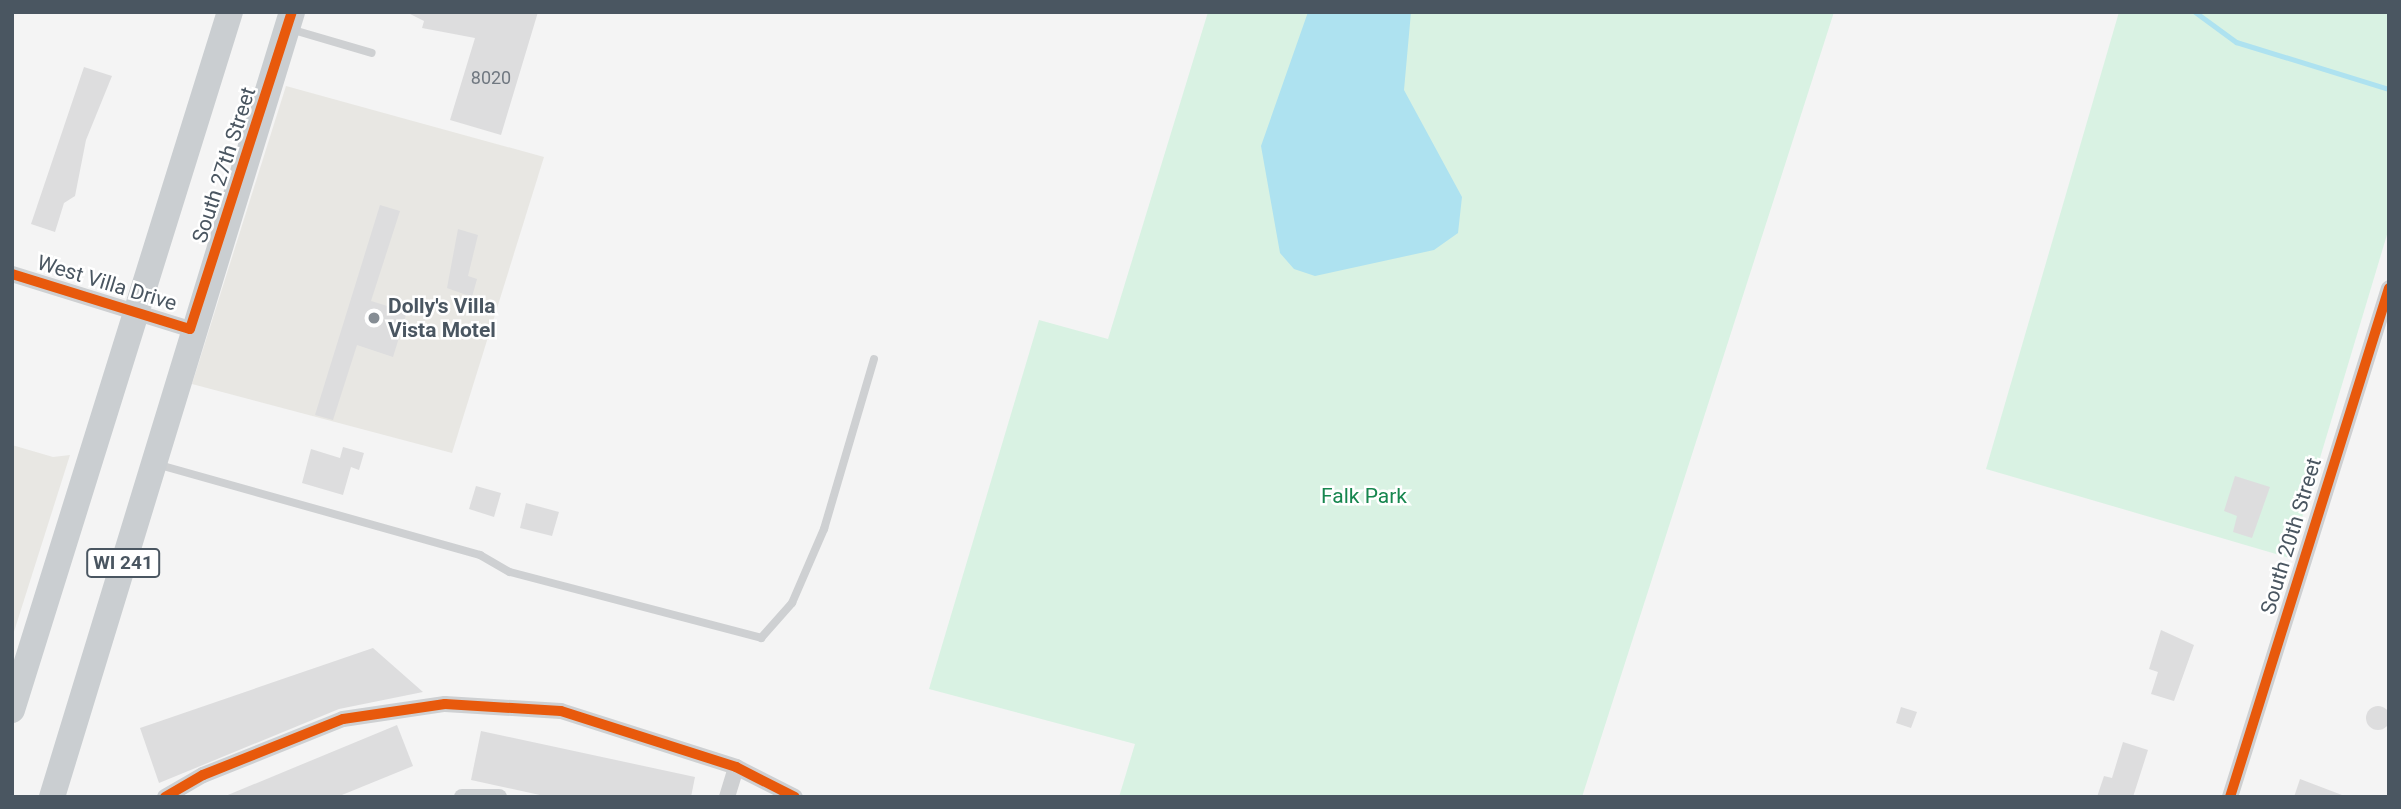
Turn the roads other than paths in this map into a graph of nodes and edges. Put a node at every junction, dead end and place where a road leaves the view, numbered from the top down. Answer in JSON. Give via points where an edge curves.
{"nodes":[{"id":1,"x":230,"y":12,"type":"edge"},
{"id":2,"x":289,"y":20,"type":"edge"},
{"id":3,"x":372,"y":53,"type":"dead end"},
{"id":4,"x":12,"y":274,"type":"edge"},
{"id":5,"x":2389,"y":288,"type":"edge"},
{"id":6,"x":138,"y":311,"type":"junction"},
{"id":7,"x":190,"y":329,"type":"junction"},
{"id":8,"x":874,"y":359,"type":"dead end"},
{"id":9,"x":153,"y":463,"type":"junction"},
{"id":10,"x":12,"y":710,"type":"edge"},
{"id":11,"x":736,"y":767,"type":"junction"},
{"id":12,"x":52,"y":797,"type":"edge"},
{"id":13,"x":165,"y":797,"type":"edge"},
{"id":14,"x":461,"y":797,"type":"edge"},
{"id":15,"x":499,"y":797,"type":"edge"},
{"id":16,"x":727,"y":797,"type":"edge"},
{"id":17,"x":794,"y":797,"type":"edge"},
{"id":18,"x":2230,"y":797,"type":"edge"}],
"edges":[{"from":1,"to":6,"type":"main road","name":"South 27th Street","number":"WI 241"},
{"from":2,"to":3,"type":"lane"},
{"from":2,"to":7,"type":"main road","name":"South 27th Street","number":"WI 241"},
{"from":4,"to":6,"type":"street","name":"West Villa Drive"},
{"from":5,"to":18,"type":"street","name":"South 20th Street"},
{"from":6,"to":7,"type":"street","name":"West Villa Drive"},
{"from":6,"to":10,"type":"main road","name":"South 27th Street","number":"WI 241"},
{"from":7,"to":9,"type":"main road","name":"South 27th Street","number":"WI 241"},
{"from":8,"to":9,"type":"lane","via":[[824,529],[792,603],[761,638],[510,572],[480,555]]},
{"from":9,"to":12,"type":"main road","name":"South 27th Street","number":"WI 241"},
{"from":11,"to":13,"type":"street","via":[[561,712],[445,704],[343,719],[203,775]]},
{"from":11,"to":16,"type":"street"},
{"from":11,"to":17,"type":"street"},
{"from":14,"to":15,"type":"street"}]}
